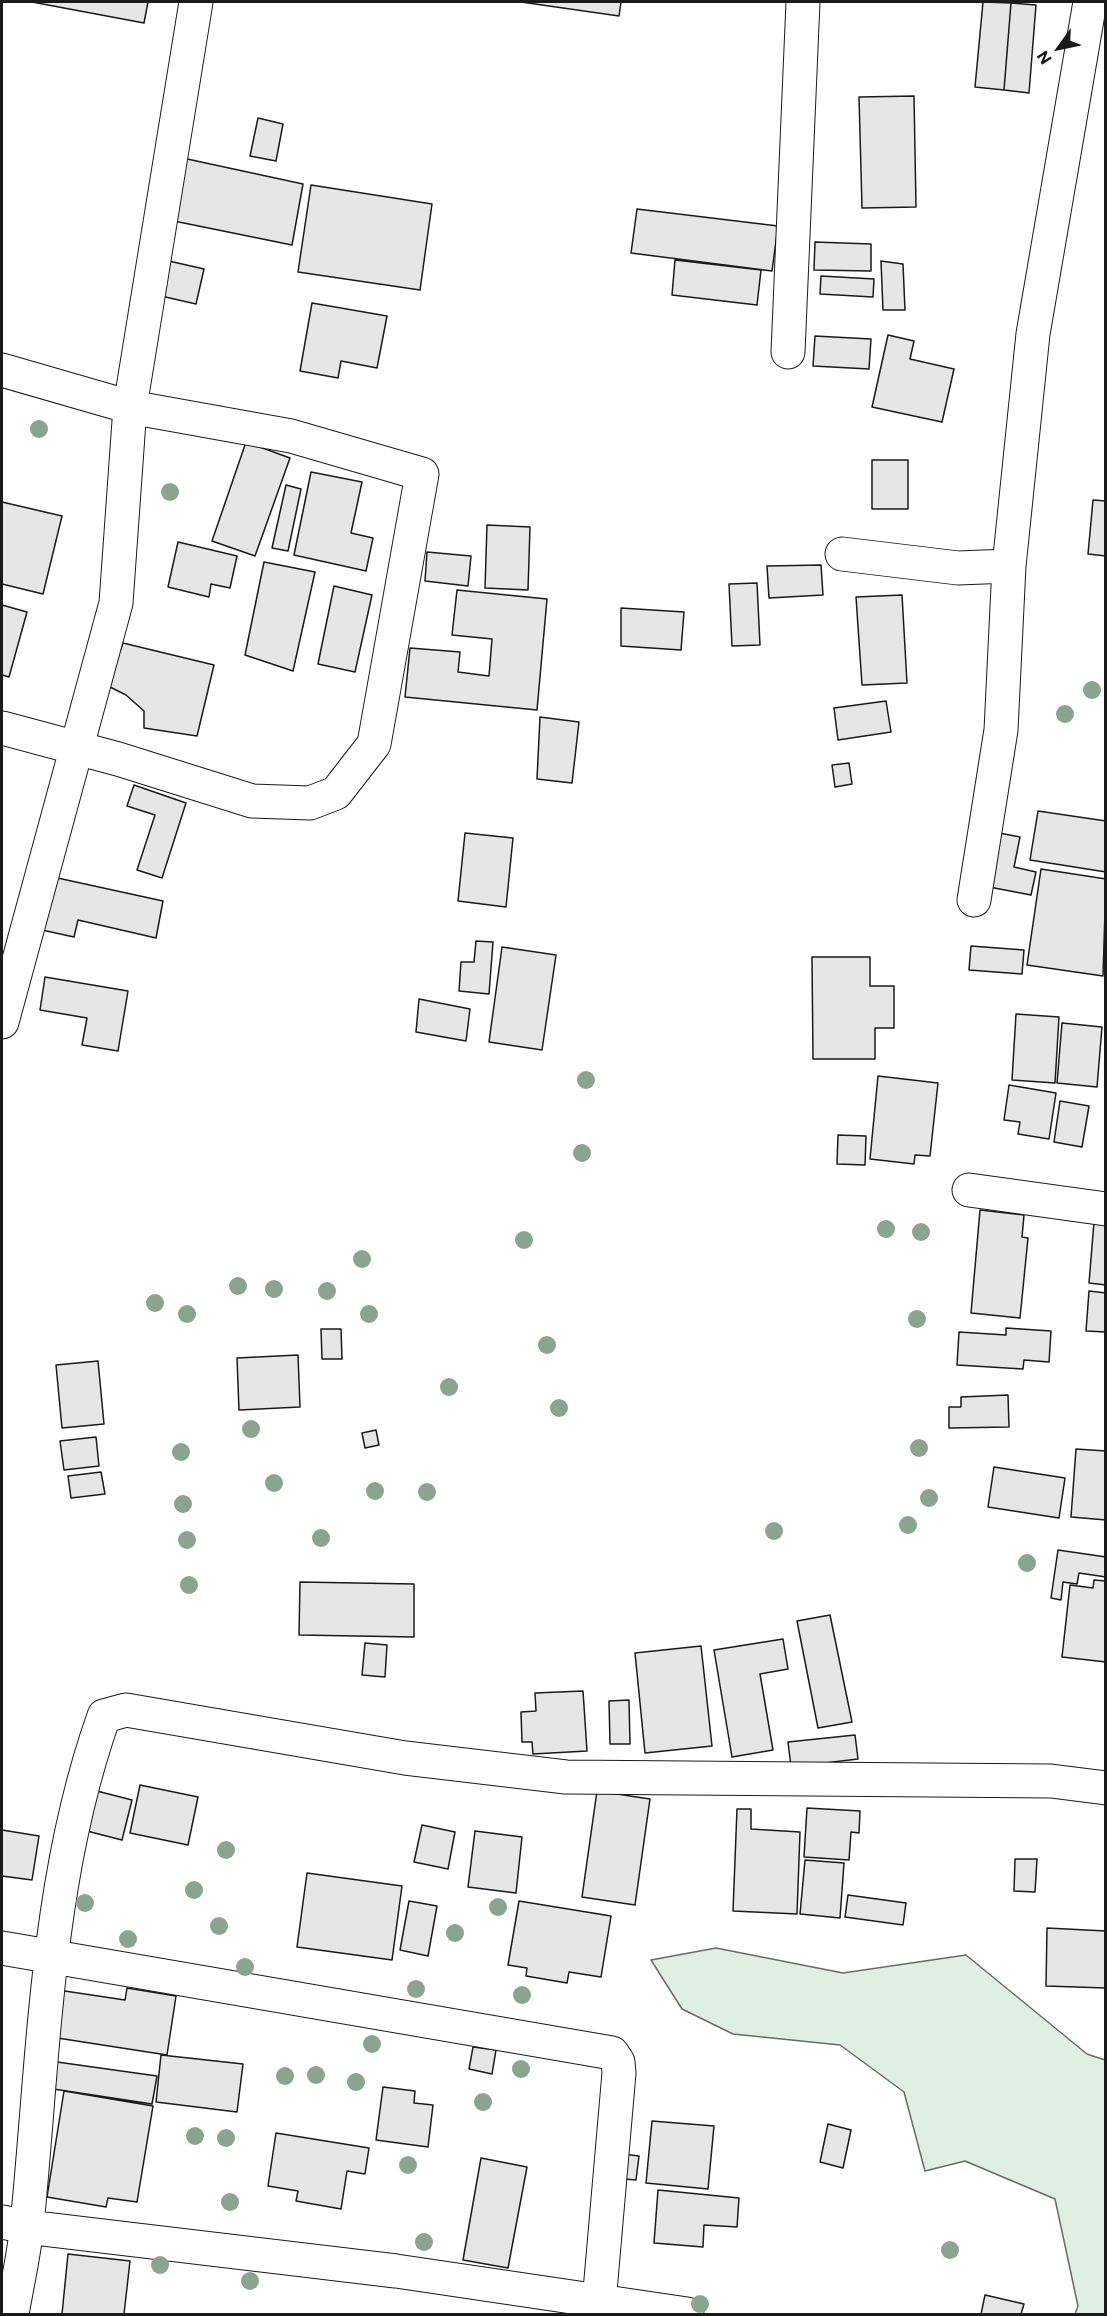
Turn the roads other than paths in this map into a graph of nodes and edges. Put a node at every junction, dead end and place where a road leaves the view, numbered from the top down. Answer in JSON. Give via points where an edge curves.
{"nodes":[{"id":1,"x":196,"y":2,"type":"edge"},
{"id":2,"x":803,"y":2,"type":"edge"},
{"id":3,"x":1090,"y":2,"type":"edge"},
{"id":4,"x":788,"y":352,"type":"dead end"},
{"id":5,"x":2,"y":370,"type":"edge"},
{"id":6,"x":130,"y":407,"type":"junction"},
{"id":7,"x":842,"y":554,"type":"dead end"},
{"id":8,"x":1009,"y":566,"type":"junction"},
{"id":9,"x":2,"y":728,"type":"edge"},
{"id":10,"x":77,"y":748,"type":"junction"},
{"id":11,"x":974,"y":900,"type":"dead end"},
{"id":12,"x":2,"y":1022,"type":"edge"},
{"id":13,"x":969,"y":1190,"type":"dead end"},
{"id":14,"x":1106,"y":1209,"type":"edge"},
{"id":15,"x":1106,"y":1788,"type":"edge"},
{"id":16,"x":2,"y":1948,"type":"edge"},
{"id":17,"x":49,"y":1958,"type":"junction"},
{"id":18,"x":14,"y":2225,"type":"edge"},
{"id":19,"x":599,"y":2308,"type":"edge"},
{"id":20,"x":12,"y":2314,"type":"edge"},
{"id":21,"x":687,"y":2314,"type":"edge"}],
"edges":[{"from":1,"to":6,"type":"street"},
{"from":2,"to":4,"type":"street"},
{"from":3,"to":8,"type":"street","via":[[1033,334]]},
{"from":5,"to":6,"type":"street"},
{"from":6,"to":10,"type":"street","via":[[116,603]]},
{"from":6,"to":10,"type":"street","via":[[291,436],[422,474],[374,744],[336,794],[310,803],[252,801]]},
{"from":7,"to":8,"type":"street","via":[[958,568]]},
{"from":8,"to":11,"type":"street","via":[[1001,730]]},
{"from":9,"to":10,"type":"street"},
{"from":10,"to":12,"type":"street"},
{"from":13,"to":14,"type":"street"},
{"from":15,"to":17,"type":"street","via":[[1052,1780],[566,1777],[405,1758],[126,1710],[104,1716],[85,1767]]},
{"from":16,"to":17,"type":"street"},
{"from":17,"to":18,"type":"street"},
{"from":17,"to":19,"type":"street","via":[[612,2054],[619,2073]]},
{"from":18,"to":19,"type":"street","via":[[396,2271]]},
{"from":18,"to":20,"type":"street"},
{"from":19,"to":21,"type":"street"}]}
